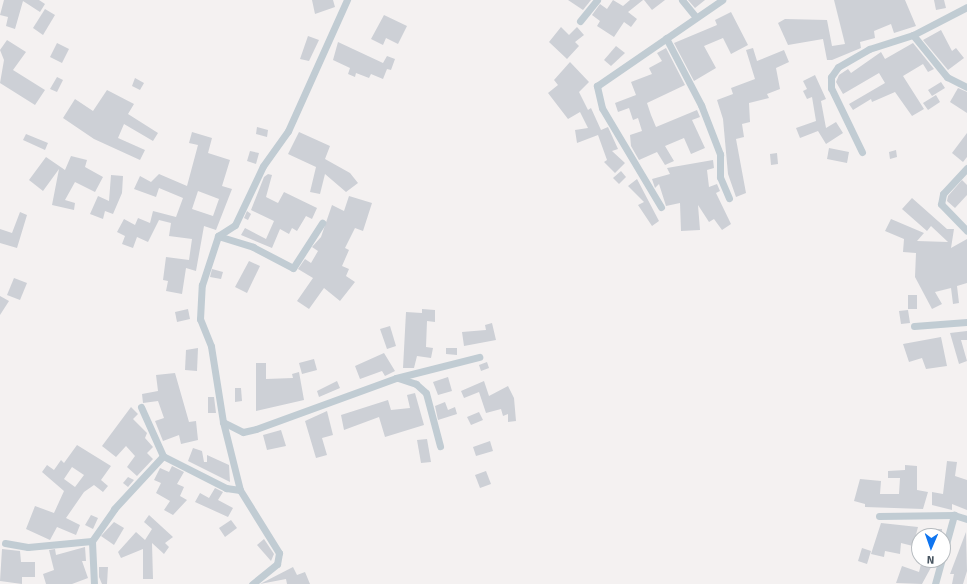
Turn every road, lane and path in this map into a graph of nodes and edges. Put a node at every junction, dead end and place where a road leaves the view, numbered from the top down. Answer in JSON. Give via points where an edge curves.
{"nodes":[{"id":1,"x":347,"y":0,"type":"edge"},
{"id":2,"x":597,"y":0,"type":"edge"},
{"id":3,"x":682,"y":0,"type":"edge"},
{"id":4,"x":722,"y":0,"type":"edge"},
{"id":5,"x":967,"y":7,"type":"edge"},
{"id":6,"x":695,"y":16,"type":"junction"},
{"id":7,"x":580,"y":21,"type":"dead end"},
{"id":8,"x":913,"y":35,"type":"junction"},
{"id":9,"x":666,"y":38,"type":"junction"},
{"id":10,"x":967,"y":87,"type":"edge"},
{"id":11,"x":862,"y":152,"type":"dead end"},
{"id":12,"x":967,"y":168,"type":"edge"},
{"id":13,"x":729,"y":198,"type":"dead end"},
{"id":14,"x":661,"y":207,"type":"dead end"},
{"id":15,"x":322,"y":223,"type":"dead end"},
{"id":16,"x":967,"y":231,"type":"edge"},
{"id":17,"x":218,"y":236,"type":"junction"},
{"id":18,"x":967,"y":322,"type":"edge"},
{"id":19,"x":914,"y":326,"type":"dead end"},
{"id":20,"x":479,"y":357,"type":"dead end"},
{"id":21,"x":396,"y":378,"type":"junction"},
{"id":22,"x":141,"y":407,"type":"dead end"},
{"id":23,"x":223,"y":422,"type":"junction"},
{"id":24,"x":440,"y":446,"type":"dead end"},
{"id":25,"x":163,"y":456,"type":"junction"},
{"id":26,"x":240,"y":490,"type":"junction"},
{"id":27,"x":954,"y":515,"type":"junction"},
{"id":28,"x":879,"y":516,"type":"dead end"},
{"id":29,"x":967,"y":519,"type":"edge"},
{"id":30,"x":92,"y":541,"type":"junction"},
{"id":31,"x":5,"y":543,"type":"dead end"},
{"id":32,"x":94,"y":584,"type":"edge"},
{"id":33,"x":252,"y":584,"type":"edge"},
{"id":34,"x":935,"y":584,"type":"edge"}],
"edges":[{"from":1,"to":17,"type":"street","via":[[288,131],[263,166],[235,225]]},
{"from":2,"to":7,"type":"street"},
{"from":3,"to":6,"type":"street"},
{"from":4,"to":6,"type":"street"},
{"from":5,"to":8,"type":"street"},
{"from":6,"to":9,"type":"street"},
{"from":8,"to":10,"type":"street","via":[[947,77]]},
{"from":8,"to":11,"type":"street","via":[[869,49],[838,67],[831,76],[833,94]]},
{"from":9,"to":13,"type":"street","via":[[701,106],[720,154],[720,177]]},
{"from":9,"to":14,"type":"street","via":[[597,86],[602,108]]},
{"from":12,"to":16,"type":"street","via":[[943,194],[941,204]]},
{"from":15,"to":17,"type":"street","via":[[293,268],[253,247]]},
{"from":17,"to":23,"type":"street","via":[[198,303],[219,381]]},
{"from":18,"to":19,"type":"street"},
{"from":20,"to":21,"type":"street"},
{"from":21,"to":23,"type":"street","via":[[256,429],[243,432]]},
{"from":21,"to":24,"type":"street","via":[[416,384],[426,393]]},
{"from":22,"to":25,"type":"street"},
{"from":23,"to":26,"type":"street"},
{"from":25,"to":26,"type":"street","via":[[226,488]]},
{"from":25,"to":30,"type":"street","via":[[114,509]]},
{"from":26,"to":33,"type":"street","via":[[279,552],[277,564]]},
{"from":27,"to":28,"type":"street"},
{"from":27,"to":29,"type":"street"},
{"from":27,"to":34,"type":"street"},
{"from":30,"to":31,"type":"street","via":[[28,546]]},
{"from":30,"to":32,"type":"street"}]}
